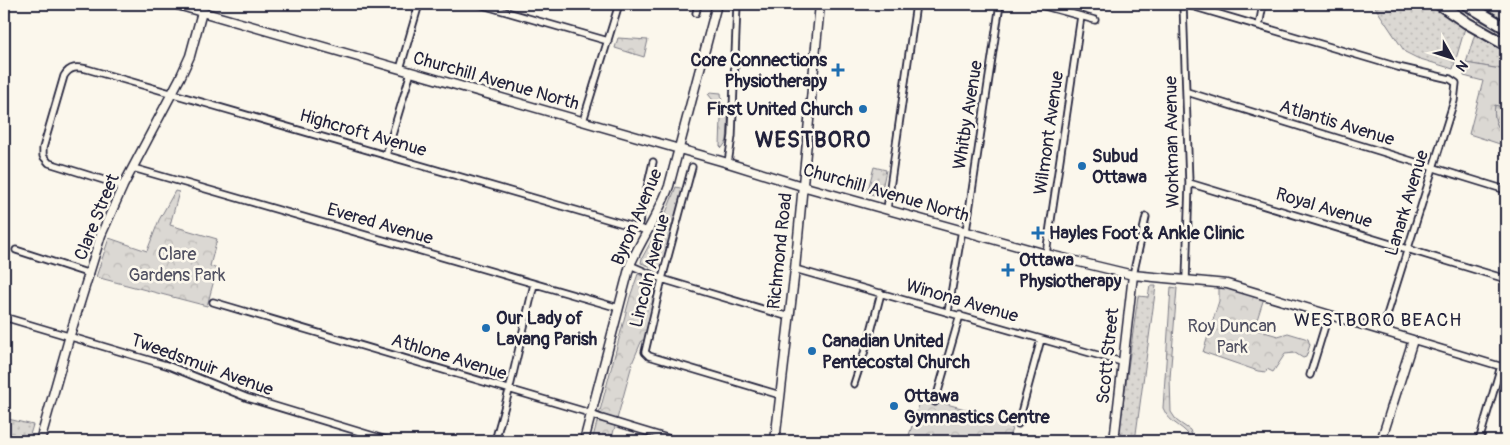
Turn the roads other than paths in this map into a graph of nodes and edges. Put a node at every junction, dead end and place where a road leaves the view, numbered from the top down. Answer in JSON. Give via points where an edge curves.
{"nodes":[{"id":1,"x":174,"y":4,"type":"edge"},
{"id":2,"x":419,"y":4,"type":"edge"},
{"id":3,"x":479,"y":4,"type":"edge"},
{"id":4,"x":619,"y":4,"type":"edge"},
{"id":5,"x":698,"y":4,"type":"edge"},
{"id":6,"x":717,"y":4,"type":"edge"},
{"id":7,"x":737,"y":4,"type":"edge"},
{"id":8,"x":820,"y":4,"type":"edge"},
{"id":9,"x":916,"y":4,"type":"edge"},
{"id":10,"x":1000,"y":4,"type":"edge"},
{"id":11,"x":1037,"y":4,"type":"edge"},
{"id":12,"x":1184,"y":4,"type":"edge"},
{"id":13,"x":1263,"y":4,"type":"edge"},
{"id":14,"x":1439,"y":4,"type":"edge"},
{"id":15,"x":1469,"y":6,"type":"edge"},
{"id":16,"x":203,"y":8,"type":"edge"},
{"id":17,"x":696,"y":13,"type":"dead end"},
{"id":18,"x":1081,"y":16,"type":"junction"},
{"id":19,"x":1095,"y":20,"type":"dead end"},
{"id":20,"x":1259,"y":26,"type":"junction"},
{"id":21,"x":1506,"y":28,"type":"edge"},
{"id":22,"x":608,"y":41,"type":"junction"},
{"id":23,"x":1506,"y":45,"type":"edge"},
{"id":24,"x":400,"y":69,"type":"junction"},
{"id":25,"x":410,"y":72,"type":"junction"},
{"id":26,"x":1187,"y":92,"type":"junction"},
{"id":27,"x":171,"y":93,"type":"junction"},
{"id":28,"x":583,"y":121,"type":"junction"},
{"id":29,"x":679,"y":149,"type":"junction"},
{"id":30,"x":386,"y":155,"type":"junction"},
{"id":31,"x":654,"y":162,"type":"dead end"},
{"id":32,"x":728,"y":163,"type":"junction"},
{"id":33,"x":692,"y":167,"type":"dead end"},
{"id":34,"x":133,"y":168,"type":"junction"},
{"id":35,"x":1433,"y":168,"type":"junction"},
{"id":36,"x":1189,"y":183,"type":"junction"},
{"id":37,"x":123,"y":186,"type":"junction"},
{"id":38,"x":802,"y":186,"type":"junction"},
{"id":39,"x":1506,"y":190,"type":"edge"},
{"id":40,"x":887,"y":209,"type":"junction"},
{"id":41,"x":1146,"y":217,"type":"dead end"},
{"id":42,"x":638,"y":227,"type":"junction"},
{"id":43,"x":648,"y":231,"type":"junction"},
{"id":44,"x":964,"y":231,"type":"junction"},
{"id":45,"x":1408,"y":249,"type":"junction"},
{"id":46,"x":16,"y":250,"type":"dead end"},
{"id":47,"x":1046,"y":254,"type":"junction"},
{"id":48,"x":630,"y":265,"type":"junction"},
{"id":49,"x":795,"y":269,"type":"junction"},
{"id":50,"x":90,"y":274,"type":"junction"},
{"id":51,"x":1133,"y":275,"type":"junction"},
{"id":52,"x":662,"y":279,"type":"junction"},
{"id":53,"x":1506,"y":279,"type":"edge"},
{"id":54,"x":1186,"y":280,"type":"junction"},
{"id":55,"x":534,"y":284,"type":"junction"},
{"id":56,"x":881,"y":294,"type":"junction"},
{"id":57,"x":213,"y":302,"type":"dead end"},
{"id":58,"x":618,"y":308,"type":"junction"},
{"id":59,"x":948,"y":312,"type":"junction"},
{"id":60,"x":960,"y":315,"type":"junction"},
{"id":61,"x":1328,"y":316,"type":"junction"},
{"id":62,"x":4,"y":317,"type":"edge"},
{"id":63,"x":789,"y":317,"type":"junction"},
{"id":64,"x":1382,"y":330,"type":"junction"},
{"id":65,"x":70,"y":335,"type":"junction"},
{"id":66,"x":1040,"y":339,"type":"junction"},
{"id":67,"x":1412,"y":340,"type":"junction"},
{"id":68,"x":1122,"y":362,"type":"junction"},
{"id":69,"x":1504,"y":367,"type":"edge"},
{"id":70,"x":1310,"y":375,"type":"dead end"},
{"id":71,"x":854,"y":384,"type":"dead end"},
{"id":72,"x":509,"y":391,"type":"junction"},
{"id":73,"x":780,"y":395,"type":"junction"},
{"id":74,"x":935,"y":402,"type":"dead end"},
{"id":75,"x":592,"y":415,"type":"junction"},
{"id":76,"x":1018,"y":424,"type":"dead end"},
{"id":77,"x":40,"y":441,"type":"edge"},
{"id":78,"x":390,"y":441,"type":"edge"},
{"id":79,"x":495,"y":441,"type":"edge"},
{"id":80,"x":584,"y":441,"type":"edge"},
{"id":81,"x":677,"y":441,"type":"edge"},
{"id":82,"x":775,"y":441,"type":"edge"},
{"id":83,"x":1114,"y":441,"type":"edge"},
{"id":84,"x":1381,"y":441,"type":"edge"},
{"id":85,"x":1479,"y":441,"type":"edge"}],
"edges":[{"from":1,"to":16,"type":"main road","name":"Churchill Avenue North"},
{"from":2,"to":24,"type":"street"},
{"from":3,"to":22,"type":"street"},
{"from":4,"to":22,"type":"street"},
{"from":5,"to":17,"type":"street"},
{"from":6,"to":29,"type":"main road","name":"Byron Avenue"},
{"from":7,"to":32,"type":"street"},
{"from":8,"to":38,"type":"main road","name":"Richmond Road"},
{"from":9,"to":40,"type":"street"},
{"from":10,"to":44,"type":"street","name":"Whitby Avenue"},
{"from":11,"to":18,"type":"street"},
{"from":12,"to":20,"type":"street"},
{"from":12,"to":26,"type":"street","name":"Workman Avenue"},
{"from":13,"to":20,"type":"street"},
{"from":14,"to":23,"type":"highway"},
{"from":15,"to":21,"type":"highway"},
{"from":16,"to":24,"type":"main road","name":"Churchill Avenue North"},
{"from":16,"to":27,"type":"main road","name":"Clare Street","via":[[190,56]]},
{"from":18,"to":19,"type":"street"},
{"from":18,"to":47,"type":"street","name":"Wilmont Avenue"},
{"from":20,"to":35,"type":"street","name":"Lanark Avenue","via":[[1456,83],[1454,101]]},
{"from":22,"to":28,"type":"street"},
{"from":24,"to":25,"type":"main road","name":"Churchill Avenue North"},
{"from":25,"to":28,"type":"main road","name":"Churchill Avenue North"},
{"from":25,"to":30,"type":"street"},
{"from":26,"to":35,"type":"street","name":"Atlantis Avenue"},
{"from":26,"to":36,"type":"street","name":"Workman Avenue"},
{"from":27,"to":30,"type":"street","name":"Highcroft Avenue"},
{"from":27,"to":34,"type":"main road","name":"Clare Street"},
{"from":27,"to":37,"type":"street","name":"Highcroft Avenue","via":[[76,67],[70,68],[64,76],[43,156],[49,163]]},
{"from":28,"to":29,"type":"main road","name":"Churchill Avenue North"},
{"from":29,"to":32,"type":"main road","name":"Churchill Avenue North"},
{"from":29,"to":43,"type":"main road","name":"Byron Avenue","via":[[662,204]]},
{"from":30,"to":42,"type":"street","name":"Highcroft Avenue"},
{"from":31,"to":42,"type":"street"},
{"from":32,"to":38,"type":"main road","name":"Churchill Avenue North"},
{"from":33,"to":52,"type":"street","name":"Lincoln Avenue"},
{"from":34,"to":37,"type":"main road","name":"Clare Street"},
{"from":34,"to":55,"type":"street","name":"Evered Avenue"},
{"from":35,"to":39,"type":"street","name":"Atlantis Avenue"},
{"from":35,"to":45,"type":"street","name":"Lanark Avenue"},
{"from":36,"to":45,"type":"street","name":"Royal Avenue"},
{"from":36,"to":54,"type":"street","name":"Workman Avenue"},
{"from":37,"to":50,"type":"main road","name":"Clare Street"},
{"from":38,"to":40,"type":"main road","name":"Churchill Avenue North"},
{"from":38,"to":49,"type":"main road","name":"Richmond Road"},
{"from":40,"to":44,"type":"main road","name":"Churchill Avenue North"},
{"from":41,"to":51,"type":"street","name":"Scott Street"},
{"from":42,"to":43,"type":"street","name":"Highcroft Avenue"},
{"from":43,"to":48,"type":"main road","name":"Byron Avenue"},
{"from":44,"to":47,"type":"main road","name":"Churchill Avenue North"},
{"from":44,"to":59,"type":"street","name":"Whitby Avenue"},
{"from":45,"to":53,"type":"street","name":"Royal Avenue"},
{"from":45,"to":64,"type":"street","name":"Lanark Avenue"},
{"from":46,"to":50,"type":"street"},
{"from":47,"to":51,"type":"main road","name":"Churchill Avenue North"},
{"from":48,"to":52,"type":"street"},
{"from":48,"to":58,"type":"main road","name":"Byron Avenue"},
{"from":49,"to":56,"type":"street","name":"Winona Avenue"},
{"from":49,"to":63,"type":"main road","name":"Richmond Road"},
{"from":50,"to":65,"type":"main road","name":"Clare Street"},
{"from":51,"to":54,"type":"main road","name":"Churchill Avenue North"},
{"from":51,"to":68,"type":"main road","name":"Scott Street"},
{"from":52,"to":63,"type":"street"},
{"from":52,"to":73,"type":"street","name":"Lincoln Avenue","via":[[645,352],[649,356]]},
{"from":54,"to":61,"type":"main road","name":"Churchill Avenue North","via":[[1227,284]]},
{"from":55,"to":58,"type":"street","name":"Evered Avenue"},
{"from":55,"to":72,"type":"street"},
{"from":56,"to":59,"type":"street","name":"Winona Avenue"},
{"from":56,"to":71,"type":"street"},
{"from":57,"to":72,"type":"street","name":"Athlone Avenue"},
{"from":58,"to":75,"type":"main road","name":"Byron Avenue"},
{"from":59,"to":60,"type":"street","name":"Winona Avenue"},
{"from":60,"to":66,"type":"street","name":"Winona Avenue"},
{"from":60,"to":74,"type":"street"},
{"from":61,"to":64,"type":"main road","name":"Churchill Avenue North"},
{"from":61,"to":70,"type":"street"},
{"from":62,"to":65,"type":"street","name":"Tweedsmuir Avenue"},
{"from":63,"to":73,"type":"main road","name":"Richmond Road"},
{"from":64,"to":67,"type":"main road","name":"Churchill Avenue North"},
{"from":65,"to":77,"type":"main road","name":"Clare Street"},
{"from":65,"to":78,"type":"street","name":"Tweedsmuir Avenue","via":[[178,370],[248,398]]},
{"from":66,"to":68,"type":"street","name":"Winona Avenue"},
{"from":66,"to":76,"type":"street"},
{"from":67,"to":69,"type":"street","name":"Churchill Avenue North"},
{"from":67,"to":84,"type":"main road"},
{"from":68,"to":83,"type":"main road","name":"Scott Street"},
{"from":69,"to":85,"type":"street"},
{"from":72,"to":75,"type":"street","name":"Athlone Avenue"},
{"from":72,"to":79,"type":"street"},
{"from":73,"to":82,"type":"main road","name":"Richmond Road"},
{"from":75,"to":80,"type":"main road","name":"Byron Avenue"},
{"from":75,"to":81,"type":"street","name":"Athlone Avenue"}]}
